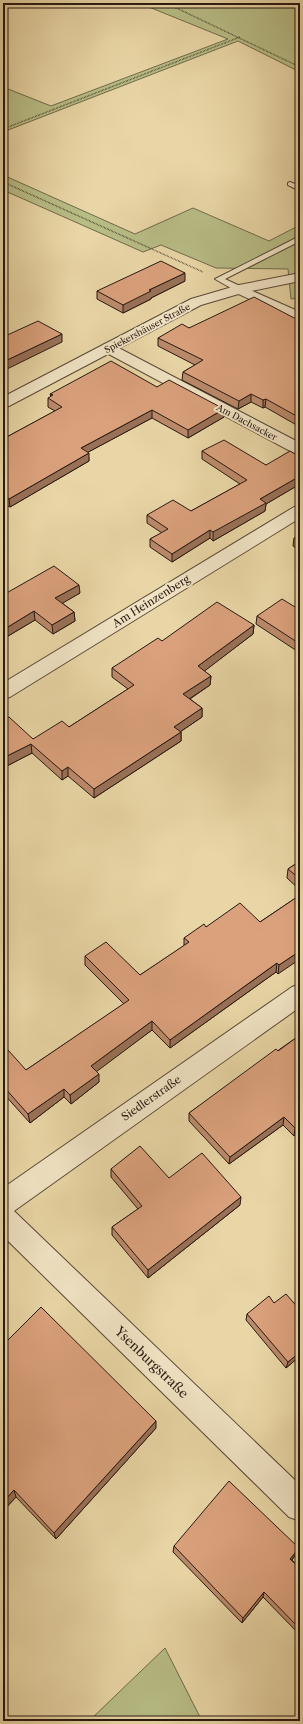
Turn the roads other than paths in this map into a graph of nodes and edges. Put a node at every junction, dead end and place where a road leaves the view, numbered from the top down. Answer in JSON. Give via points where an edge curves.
{"nodes":[{"id":1,"x":290,"y":184,"type":"dead end"},
{"id":2,"x":300,"y":189,"type":"edge"},
{"id":3,"x":300,"y":238,"type":"edge"},
{"id":4,"x":300,"y":277,"type":"edge"},
{"id":5,"x":239,"y":288,"type":"junction"},
{"id":6,"x":300,"y":318,"type":"edge"},
{"id":7,"x":108,"y":348,"type":"junction"},
{"id":8,"x":3,"y":403,"type":"edge"},
{"id":9,"x":300,"y":450,"type":"edge"},
{"id":10,"x":300,"y":511,"type":"edge"},
{"id":11,"x":3,"y":692,"type":"edge"},
{"id":12,"x":300,"y":994,"type":"edge"},
{"id":13,"x":3,"y":1203,"type":"edge"},
{"id":14,"x":3,"y":1218,"type":"edge"},
{"id":15,"x":300,"y":1506,"type":"edge"}],
"edges":[{"from":1,"to":2,"type":"lane"},
{"from":3,"to":5,"type":"lane","via":[[218,279]]},
{"from":4,"to":5,"type":"street","name":"Spiekershäuser Straße"},
{"from":5,"to":6,"type":"street"},
{"from":5,"to":7,"type":"street","name":"Spiekershäuser Straße","via":[[196,302]]},
{"from":7,"to":8,"type":"street","name":"Spiekershäuser Straße"},
{"from":7,"to":9,"type":"street","name":"Am Dachsacker"},
{"from":10,"to":11,"type":"street","name":"Am Heinzenberg"},
{"from":12,"to":13,"type":"street","name":"Siedlerstraße"},
{"from":14,"to":15,"type":"street","name":"Ysenburgstraße"}]}
